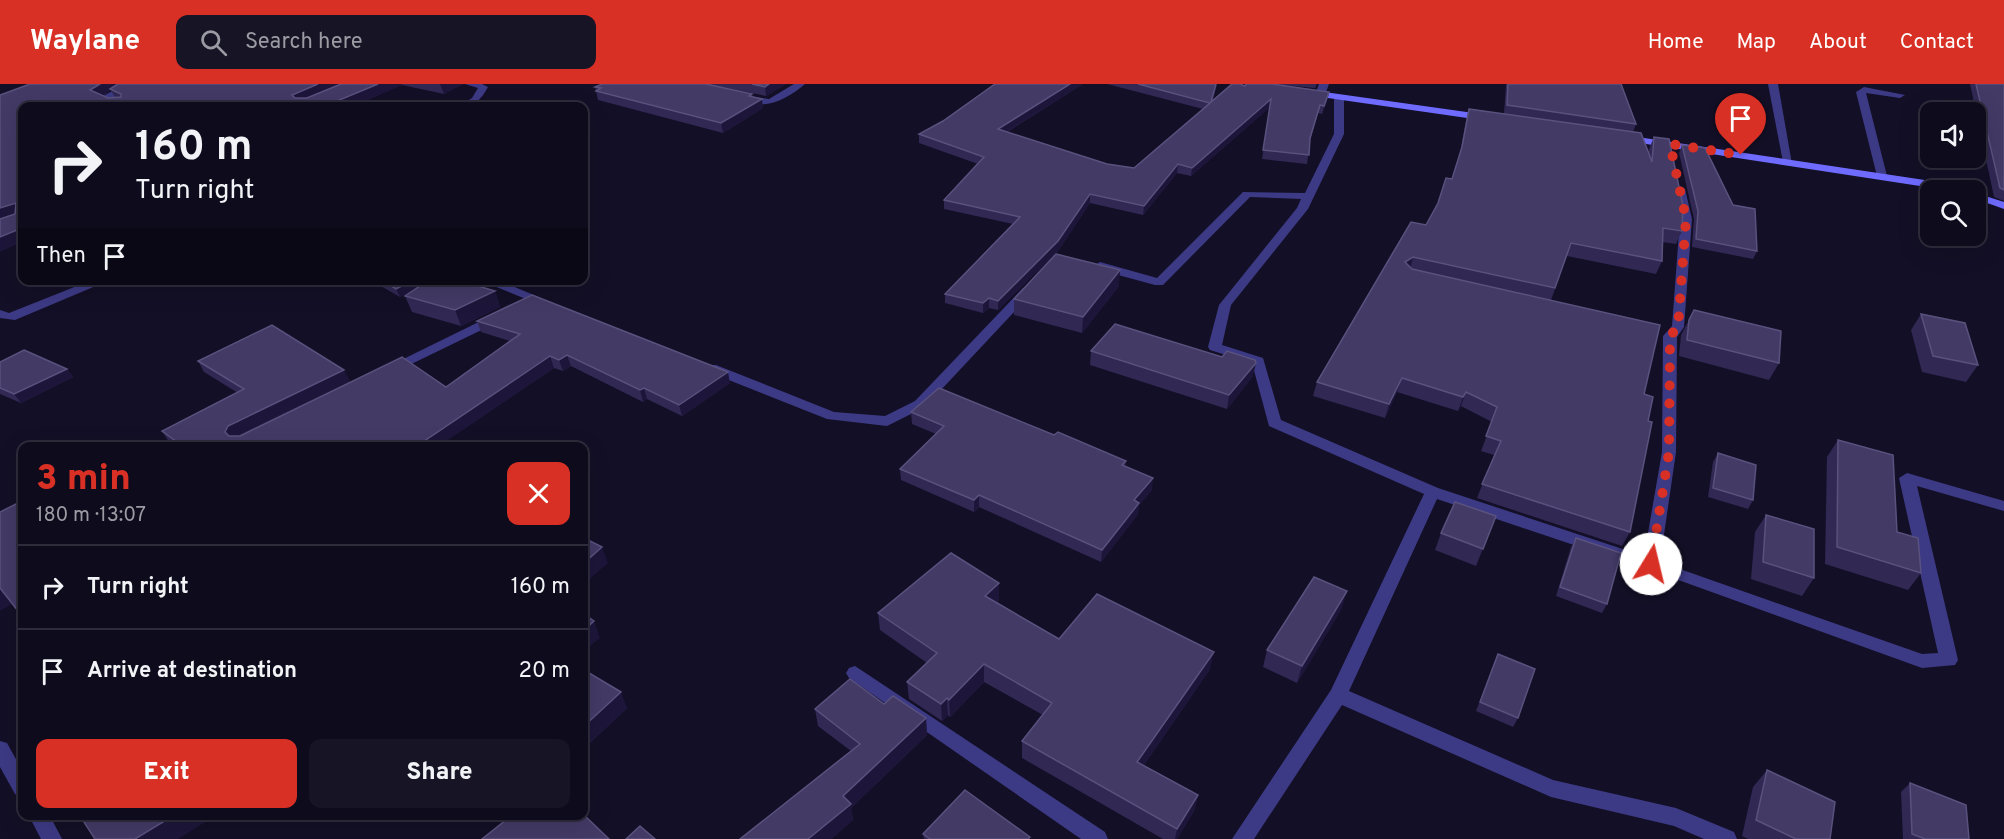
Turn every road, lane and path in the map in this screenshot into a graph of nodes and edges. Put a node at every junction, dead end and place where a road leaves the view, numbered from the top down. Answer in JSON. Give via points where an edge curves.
{"nodes":[{"id":1,"x":132,"y":84,"type":"edge"},
{"id":2,"x":470,"y":84,"type":"edge"},
{"id":3,"x":800,"y":84,"type":"edge"},
{"id":4,"x":1324,"y":84,"type":"edge"},
{"id":5,"x":1773,"y":84,"type":"edge"},
{"id":6,"x":1296,"y":91,"type":"edge"},
{"id":7,"x":729,"y":95,"type":"edge"},
{"id":8,"x":1320,"y":95,"type":"junction"},
{"id":9,"x":1900,"y":95,"type":"dead end"},
{"id":10,"x":1339,"y":98,"type":"junction"},
{"id":11,"x":111,"y":102,"type":"edge"},
{"id":12,"x":472,"y":102,"type":"edge"},
{"id":13,"x":1502,"y":120,"type":"edge"},
{"id":14,"x":1614,"y":136,"type":"edge"},
{"id":15,"x":1788,"y":162,"type":"junction"},
{"id":16,"x":1677,"y":176,"type":"edge"},
{"id":17,"x":1882,"y":176,"type":"junction"},
{"id":18,"x":1920,"y":183,"type":"edge"},
{"id":19,"x":1308,"y":196,"type":"junction"},
{"id":20,"x":1986,"y":200,"type":"edge"},
{"id":21,"x":2004,"y":206,"type":"edge"},
{"id":22,"x":1082,"y":261,"type":"edge"},
{"id":23,"x":1037,"y":280,"type":"edge"},
{"id":24,"x":91,"y":285,"type":"edge"},
{"id":25,"x":499,"y":285,"type":"edge"},
{"id":26,"x":536,"y":298,"type":"junction"},
{"id":27,"x":557,"y":307,"type":"edge"},
{"id":28,"x":0,"y":314,"type":"edge"},
{"id":29,"x":700,"y":363,"type":"edge"},
{"id":30,"x":378,"y":375,"type":"edge"},
{"id":31,"x":1433,"y":492,"type":"junction"},
{"id":32,"x":2004,"y":506,"type":"edge"},
{"id":33,"x":1651,"y":564,"type":"junction"},
{"id":34,"x":855,"y":673,"type":"dead end"},
{"id":35,"x":1338,"y":695,"type":"junction"},
{"id":36,"x":0,"y":748,"type":"edge"},
{"id":37,"x":18,"y":781,"type":"edge"},
{"id":38,"x":41,"y":820,"type":"edge"},
{"id":39,"x":52,"y":839,"type":"edge"},
{"id":40,"x":1098,"y":839,"type":"edge"},
{"id":41,"x":1242,"y":839,"type":"edge"},
{"id":42,"x":1727,"y":839,"type":"edge"}],
"edges":[{"from":1,"to":11,"type":"street","via":[[103,99]]},
{"from":2,"to":12,"type":"street","via":[[483,87]]},
{"from":3,"to":7,"type":"street","via":[[771,102]]},
{"from":4,"to":8,"type":"street"},
{"from":5,"to":15,"type":"street"},
{"from":6,"to":8,"type":"street"},
{"from":8,"to":10,"type":"street"},
{"from":9,"to":17,"type":"street","via":[[1861,92]]},
{"from":10,"to":13,"type":"street"},
{"from":10,"to":19,"type":"street","via":[[1339,134]]},
{"from":14,"to":15,"type":"street","via":[[1671,150]]},
{"from":15,"to":17,"type":"street"},
{"from":16,"to":33,"type":"street","via":[[1686,219],[1678,327],[1664,335],[1669,452]]},
{"from":17,"to":18,"type":"street"},
{"from":19,"to":22,"type":"street","via":[[1246,194],[1158,282]]},
{"from":19,"to":31,"type":"street","via":[[1302,209],[1225,305],[1215,347],[1258,361],[1274,423]]},
{"from":20,"to":21,"type":"street"},
{"from":23,"to":29,"type":"street","via":[[920,404],[887,421],[832,416]]},
{"from":24,"to":28,"type":"street","via":[[10,316]]},
{"from":25,"to":26,"type":"street"},
{"from":26,"to":27,"type":"street"},
{"from":26,"to":30,"type":"street"},
{"from":31,"to":33,"type":"street"},
{"from":31,"to":35,"type":"street"},
{"from":32,"to":33,"type":"street","via":[[1907,477],[1949,660],[1922,661]]},
{"from":34,"to":40,"type":"street"},
{"from":35,"to":41,"type":"street"},
{"from":35,"to":42,"type":"street","via":[[1551,788],[1677,817]]},
{"from":36,"to":37,"type":"street"},
{"from":38,"to":39,"type":"street"}]}
